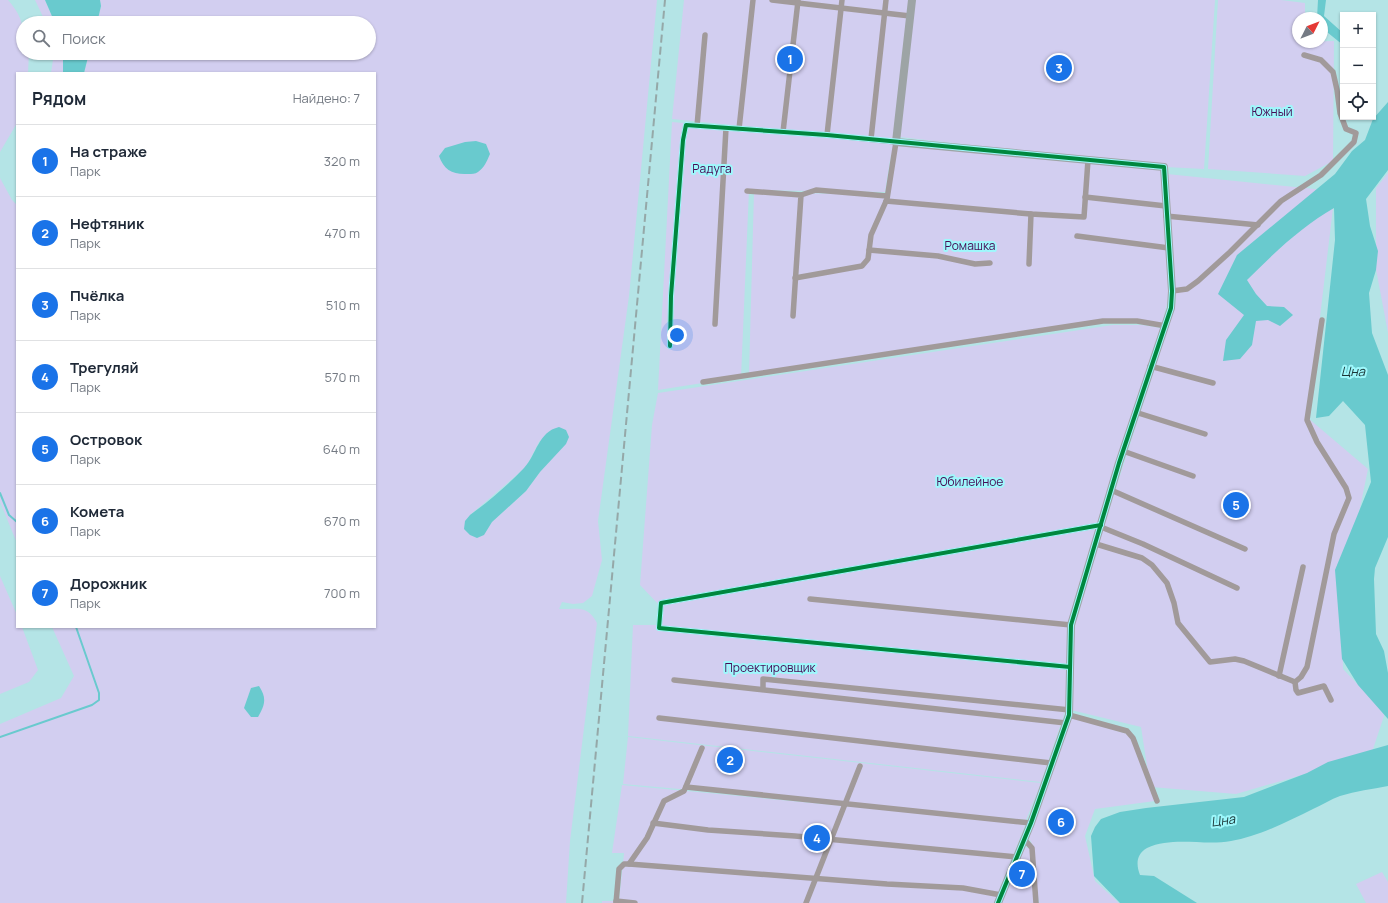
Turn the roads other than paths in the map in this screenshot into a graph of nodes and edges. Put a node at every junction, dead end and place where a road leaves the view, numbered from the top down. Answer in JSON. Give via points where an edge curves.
{"nodes":[{"id":1,"x":753,"y":0,"type":"edge"},
{"id":2,"x":772,"y":0,"type":"edge"},
{"id":3,"x":842,"y":0,"type":"edge"},
{"id":4,"x":886,"y":0,"type":"edge"},
{"id":5,"x":912,"y":0,"type":"edge"},
{"id":6,"x":798,"y":2,"type":"edge"},
{"id":7,"x":841,"y":9,"type":"junction"},
{"id":8,"x":884,"y":14,"type":"junction"},
{"id":9,"x":910,"y":16,"type":"junction"},
{"id":10,"x":705,"y":35,"type":"dead end"},
{"id":11,"x":1304,"y":55,"type":"dead end"},
{"id":12,"x":697,"y":126,"type":"junction"},
{"id":13,"x":726,"y":128,"type":"junction"},
{"id":14,"x":740,"y":129,"type":"junction"},
{"id":15,"x":783,"y":132,"type":"junction"},
{"id":16,"x":827,"y":135,"type":"junction"},
{"id":17,"x":871,"y":140,"type":"junction"},
{"id":18,"x":896,"y":142,"type":"junction"},
{"id":19,"x":1088,"y":160,"type":"junction"},
{"id":20,"x":747,"y":190,"type":"dead end"},
{"id":21,"x":801,"y":195,"type":"junction"},
{"id":22,"x":1085,"y":197,"type":"junction"},
{"id":23,"x":887,"y":198,"type":"junction"},
{"id":24,"x":1166,"y":206,"type":"junction"},
{"id":25,"x":1031,"y":214,"type":"junction"},
{"id":26,"x":1166,"y":216,"type":"junction"},
{"id":27,"x":1258,"y":225,"type":"junction"},
{"id":28,"x":1077,"y":236,"type":"dead end"},
{"id":29,"x":1169,"y":248,"type":"junction"},
{"id":30,"x":869,"y":250,"type":"junction"},
{"id":31,"x":990,"y":263,"type":"dead end"},
{"id":32,"x":1029,"y":264,"type":"dead end"},
{"id":33,"x":795,"y":278,"type":"junction"},
{"id":34,"x":1172,"y":291,"type":"junction"},
{"id":35,"x":793,"y":316,"type":"dead end"},
{"id":36,"x":1322,"y":320,"type":"dead end"},
{"id":37,"x":715,"y":324,"type":"dead end"},
{"id":38,"x":1166,"y":326,"type":"junction"},
{"id":39,"x":670,"y":346,"type":"dead end"},
{"id":40,"x":1150,"y":366,"type":"junction"},
{"id":41,"x":703,"y":382,"type":"dead end"},
{"id":42,"x":1213,"y":383,"type":"dead end"},
{"id":43,"x":1135,"y":412,"type":"junction"},
{"id":44,"x":1205,"y":434,"type":"dead end"},
{"id":45,"x":1123,"y":451,"type":"junction"},
{"id":46,"x":1193,"y":476,"type":"dead end"},
{"id":47,"x":1111,"y":490,"type":"junction"},
{"id":48,"x":1101,"y":526,"type":"junction"},
{"id":49,"x":1096,"y":544,"type":"junction"},
{"id":50,"x":1245,"y":549,"type":"dead end"},
{"id":51,"x":1304,"y":567,"type":"dead end"},
{"id":52,"x":1237,"y":588,"type":"dead end"},
{"id":53,"x":810,"y":599,"type":"dead end"},
{"id":54,"x":1072,"y":625,"type":"junction"},
{"id":55,"x":1070,"y":667,"type":"junction"},
{"id":56,"x":1279,"y":676,"type":"junction"},
{"id":57,"x":674,"y":680,"type":"dead end"},
{"id":58,"x":1296,"y":682,"type":"junction"},
{"id":59,"x":764,"y":690,"type":"junction"},
{"id":60,"x":1330,"y":700,"type":"dead end"},
{"id":61,"x":1068,"y":716,"type":"junction"},
{"id":62,"x":659,"y":718,"type":"dead end"},
{"id":63,"x":702,"y":748,"type":"dead end"},
{"id":64,"x":1051,"y":763,"type":"junction"},
{"id":65,"x":860,"y":766,"type":"dead end"},
{"id":66,"x":686,"y":787,"type":"junction"},
{"id":67,"x":1157,"y":801,"type":"dead end"},
{"id":68,"x":846,"y":804,"type":"junction"},
{"id":69,"x":653,"y":823,"type":"junction"},
{"id":70,"x":1031,"y":823,"type":"junction"},
{"id":71,"x":1024,"y":838,"type":"junction"},
{"id":72,"x":830,"y":840,"type":"junction"},
{"id":73,"x":1016,"y":857,"type":"junction"},
{"id":74,"x":629,"y":864,"type":"junction"},
{"id":75,"x":816,"y":878,"type":"junction"},
{"id":76,"x":1001,"y":894,"type":"junction"},
{"id":77,"x":616,"y":902,"type":"edge"},
{"id":78,"x":635,"y":903,"type":"edge"},
{"id":79,"x":806,"y":903,"type":"edge"},
{"id":80,"x":998,"y":903,"type":"edge"},
{"id":81,"x":1036,"y":903,"type":"edge"}],
"edges":[{"from":1,"to":14,"type":"street"},
{"from":2,"to":6,"type":"street"},
{"from":3,"to":7,"type":"street"},
{"from":4,"to":8,"type":"street"},
{"from":5,"to":9,"type":"street"},
{"from":6,"to":7,"type":"street"},
{"from":6,"to":15,"type":"street"},
{"from":7,"to":8,"type":"street"},
{"from":7,"to":16,"type":"street"},
{"from":8,"to":9,"type":"street"},
{"from":8,"to":17,"type":"street"},
{"from":9,"to":18,"type":"street"},
{"from":10,"to":12,"type":"street"},
{"from":11,"to":27,"type":"street","via":[[1321,60],[1333,72],[1340,113],[1346,129],[1356,133],[1354,142],[1322,175],[1281,201]]},
{"from":12,"to":13,"type":"street"},
{"from":12,"to":39,"type":"street","via":[[686,125],[683,140],[671,296]]},
{"from":13,"to":14,"type":"street"},
{"from":13,"to":37,"type":"street"},
{"from":14,"to":15,"type":"street"},
{"from":15,"to":16,"type":"street"},
{"from":16,"to":17,"type":"street"},
{"from":17,"to":18,"type":"street"},
{"from":18,"to":19,"type":"street"},
{"from":18,"to":23,"type":"street"},
{"from":19,"to":22,"type":"street"},
{"from":19,"to":24,"type":"street","via":[[1164,167]]},
{"from":20,"to":21,"type":"street"},
{"from":21,"to":23,"type":"street","via":[[816,190]]},
{"from":21,"to":33,"type":"street"},
{"from":22,"to":24,"type":"street"},
{"from":22,"to":25,"type":"street","via":[[1084,217]]},
{"from":23,"to":25,"type":"street"},
{"from":23,"to":30,"type":"street","via":[[871,235]]},
{"from":24,"to":26,"type":"street"},
{"from":25,"to":32,"type":"street"},
{"from":26,"to":27,"type":"street"},
{"from":26,"to":29,"type":"street"},
{"from":27,"to":34,"type":"street","via":[[1198,281],[1187,289]]},
{"from":28,"to":29,"type":"street"},
{"from":29,"to":34,"type":"street"},
{"from":30,"to":31,"type":"street","via":[[938,256],[975,264]]},
{"from":30,"to":33,"type":"street","via":[[868,259],[862,266]]},
{"from":33,"to":35,"type":"street"},
{"from":34,"to":38,"type":"street"},
{"from":36,"to":58,"type":"street","via":[[1307,420],[1317,442],[1346,488],[1349,498],[1334,534],[1307,667]]},
{"from":38,"to":40,"type":"street"},
{"from":38,"to":41,"type":"street","via":[[1137,321],[1103,320]]},
{"from":40,"to":42,"type":"street"},
{"from":40,"to":43,"type":"street"},
{"from":43,"to":44,"type":"street"},
{"from":43,"to":45,"type":"street"},
{"from":45,"to":46,"type":"street"},
{"from":45,"to":47,"type":"street"},
{"from":47,"to":48,"type":"street"},
{"from":47,"to":50,"type":"street"},
{"from":48,"to":49,"type":"street"},
{"from":48,"to":52,"type":"street"},
{"from":48,"to":55,"type":"street","via":[[661,603],[659,628]]},
{"from":49,"to":54,"type":"street"},
{"from":49,"to":56,"type":"street","via":[[1142,558],[1152,565],[1166,583],[1178,623],[1210,662],[1235,659]]},
{"from":51,"to":56,"type":"street"},
{"from":53,"to":54,"type":"street"},
{"from":54,"to":55,"type":"street"},
{"from":55,"to":61,"type":"street"},
{"from":56,"to":58,"type":"street"},
{"from":57,"to":59,"type":"street"},
{"from":58,"to":60,"type":"street","via":[[1298,693],[1324,686]]},
{"from":59,"to":61,"type":"street"},
{"from":59,"to":61,"type":"street","via":[[763,679]]},
{"from":61,"to":64,"type":"street"},
{"from":61,"to":67,"type":"street","via":[[1127,731],[1133,738]]},
{"from":62,"to":64,"type":"street"},
{"from":63,"to":66,"type":"street"},
{"from":64,"to":70,"type":"street"},
{"from":65,"to":68,"type":"street"},
{"from":66,"to":68,"type":"street"},
{"from":66,"to":69,"type":"street","via":[[684,791],[664,801]]},
{"from":68,"to":70,"type":"street"},
{"from":68,"to":72,"type":"street"},
{"from":69,"to":72,"type":"street"},
{"from":69,"to":74,"type":"street","via":[[647,838]]},
{"from":70,"to":71,"type":"street"},
{"from":71,"to":73,"type":"street"},
{"from":71,"to":81,"type":"street","via":[[1032,848]]},
{"from":72,"to":73,"type":"street"},
{"from":72,"to":75,"type":"street"},
{"from":73,"to":76,"type":"street"},
{"from":74,"to":75,"type":"street"},
{"from":74,"to":77,"type":"street","via":[[624,864],[619,869]]},
{"from":75,"to":76,"type":"street","via":[[963,888]]},
{"from":75,"to":79,"type":"street"},
{"from":76,"to":80,"type":"street"},
{"from":77,"to":78,"type":"street"}]}
